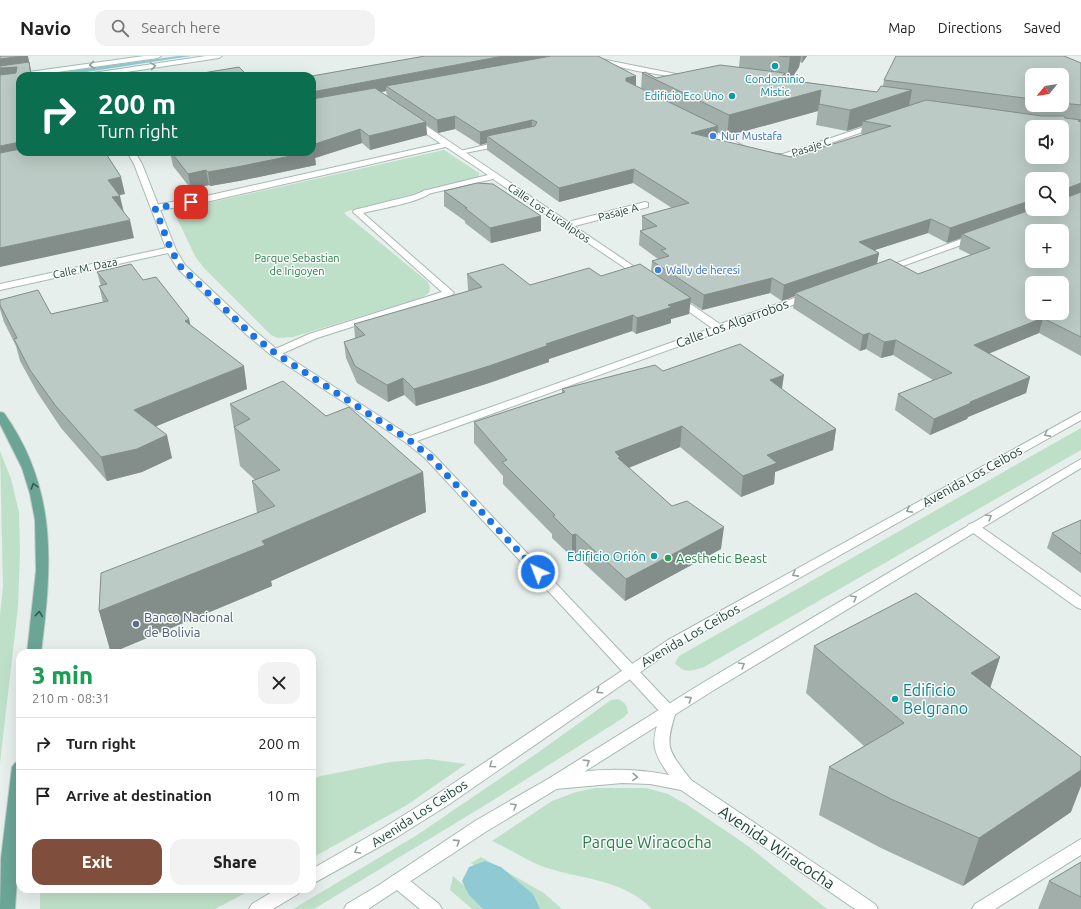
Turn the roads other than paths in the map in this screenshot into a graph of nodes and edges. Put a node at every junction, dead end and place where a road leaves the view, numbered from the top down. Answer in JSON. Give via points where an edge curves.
{"nodes":[{"id":1,"x":158,"y":56,"type":"edge"},
{"id":2,"x":219,"y":56,"type":"edge"},
{"id":3,"x":580,"y":57,"type":"edge"},
{"id":4,"x":568,"y":61,"type":"edge"},
{"id":5,"x":43,"y":72,"type":"edge"},
{"id":6,"x":113,"y":72,"type":"edge"},
{"id":7,"x":16,"y":76,"type":"edge"},
{"id":8,"x":0,"y":78,"type":"edge"},
{"id":9,"x":673,"y":82,"type":"edge"},
{"id":10,"x":404,"y":114,"type":"edge"},
{"id":11,"x":887,"y":122,"type":"edge"},
{"id":12,"x":694,"y":124,"type":"edge"},
{"id":13,"x":510,"y":141,"type":"edge"},
{"id":14,"x":447,"y":144,"type":"junction"},
{"id":15,"x":460,"y":152,"type":"junction"},
{"id":16,"x":751,"y":152,"type":"edge"},
{"id":17,"x":133,"y":156,"type":"edge"},
{"id":18,"x":765,"y":156,"type":"edge"},
{"id":19,"x":494,"y":176,"type":"junction"},
{"id":20,"x":645,"y":205,"type":"dead end"},
{"id":21,"x":155,"y":208,"type":"junction"},
{"id":22,"x":567,"y":225,"type":"junction"},
{"id":23,"x":988,"y":233,"type":"edge"},
{"id":24,"x":171,"y":250,"type":"junction"},
{"id":25,"x":876,"y":272,"type":"edge"},
{"id":26,"x":653,"y":283,"type":"edge"},
{"id":27,"x":0,"y":287,"type":"edge"},
{"id":28,"x":666,"y":292,"type":"edge"},
{"id":29,"x":816,"y":293,"type":"edge"},
{"id":30,"x":719,"y":328,"type":"junction"},
{"id":31,"x":275,"y":353,"type":"junction"},
{"id":32,"x":0,"y":415,"type":"edge"},
{"id":33,"x":1081,"y":415,"type":"edge"},
{"id":34,"x":409,"y":440,"type":"junction"},
{"id":35,"x":1081,"y":463,"type":"edge"},
{"id":36,"x":974,"y":526,"type":"junction"},
{"id":37,"x":1081,"y":604,"type":"edge"},
{"id":38,"x":34,"y":649,"type":"edge"},
{"id":39,"x":631,"y":669,"type":"junction"},
{"id":40,"x":669,"y":712,"type":"junction"},
{"id":41,"x":554,"y":783,"type":"junction"},
{"id":42,"x":685,"y":784,"type":"junction"},
{"id":43,"x":16,"y":795,"type":"edge"},
{"id":44,"x":1081,"y":846,"type":"edge"},
{"id":45,"x":316,"y":876,"type":"edge"},
{"id":46,"x":4,"y":879,"type":"edge"},
{"id":47,"x":398,"y":881,"type":"junction"},
{"id":48,"x":285,"y":893,"type":"edge"},
{"id":49,"x":6,"y":909,"type":"edge"},
{"id":50,"x":258,"y":909,"type":"edge"},
{"id":51,"x":353,"y":909,"type":"edge"},
{"id":52,"x":434,"y":909,"type":"edge"},
{"id":53,"x":869,"y":909,"type":"edge"},
{"id":54,"x":981,"y":909,"type":"edge"}],
"edges":[{"from":1,"to":5,"type":"street","one_way":true},
{"from":6,"to":2,"type":"street","one_way":true},
{"from":3,"to":4,"type":"street"},
{"from":3,"to":9,"type":"street","via":[[694,78]]},
{"from":7,"to":8,"type":"street","one_way":true},
{"from":10,"to":14,"type":"street","name":"Calle Los Eucaliptos"},
{"from":11,"to":18,"type":"street","name":"Pasaje C","via":[[784,156]]},
{"from":12,"to":16,"type":"street"},
{"from":13,"to":15,"type":"street"},
{"from":14,"to":15,"type":"street","name":"Calle Los Eucaliptos"},
{"from":14,"to":21,"type":"street","via":[[206,199]]},
{"from":15,"to":19,"type":"street","name":"Calle Los Eucaliptos"},
{"from":17,"to":21,"type":"street"},
{"from":19,"to":22,"type":"street","name":"Calle Los Eucaliptos"},
{"from":19,"to":31,"type":"street","via":[[357,212],[448,293],[313,336]]},
{"from":20,"to":22,"type":"street","name":"Pasaje A"},
{"from":21,"to":24,"type":"street"},
{"from":22,"to":26,"type":"street","name":"Calle Los Eucaliptos"},
{"from":23,"to":25,"type":"street"},
{"from":24,"to":27,"type":"street","name":"Calle M. Daza"},
{"from":24,"to":31,"type":"street","via":[[181,267],[251,334]]},
{"from":28,"to":30,"type":"street"},
{"from":29,"to":30,"type":"street","name":"Calle Los Algarrobos"},
{"from":30,"to":34,"type":"street","name":"Calle Los Algarrobos"},
{"from":31,"to":34,"type":"street"},
{"from":38,"to":32,"type":"main road","one_way":true,"via":[[44,565],[42,518],[35,486],[21,453]]},
{"from":33,"to":39,"type":"street","name":"Avenida Los Ceibos","one_way":true},
{"from":34,"to":39,"type":"street","via":[[429,456]]},
{"from":36,"to":35,"type":"street","one_way":true},
{"from":36,"to":37,"type":"street"},
{"from":40,"to":36,"type":"street","one_way":true},
{"from":39,"to":40,"type":"street"},
{"from":39,"to":45,"type":"street","name":"Avenida Los Ceibos","one_way":true,"via":[[442,800]]},
{"from":41,"to":40,"type":"street","one_way":true},
{"from":40,"to":42,"type":"street","name":"Avenida Wiracocha","via":[[661,735],[664,756]]},
{"from":41,"to":42,"type":"street","name":"Avenida Wiracocha","one_way":true,"via":[[622,776],[647,777]]},
{"from":47,"to":41,"type":"street","one_way":true,"via":[[481,826]]},
{"from":42,"to":53,"type":"street","name":"Avenida Wiracocha"},
{"from":43,"to":46,"type":"main road"},
{"from":44,"to":54,"type":"street"},
{"from":46,"to":49,"type":"main road"},
{"from":47,"to":51,"type":"street"},
{"from":47,"to":52,"type":"street"},
{"from":48,"to":50,"type":"street"}]}
